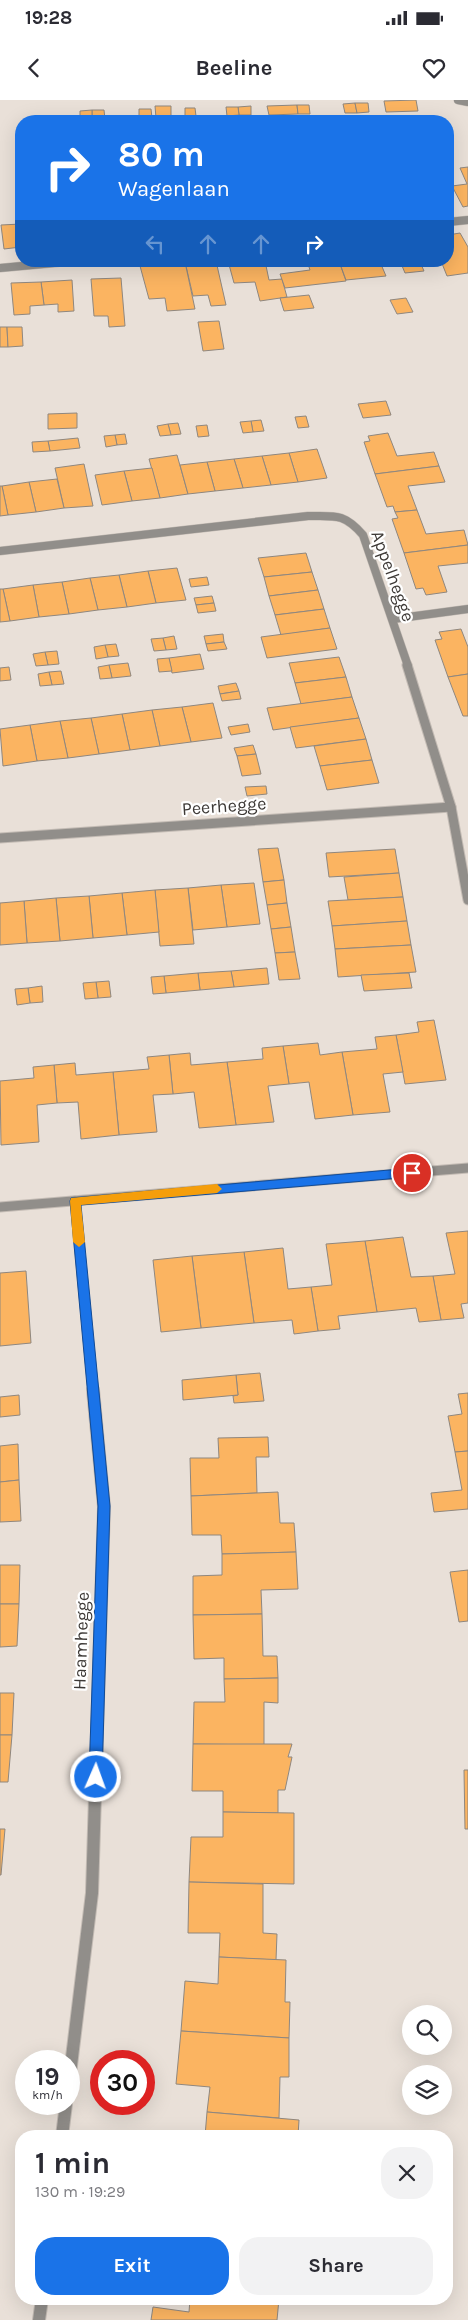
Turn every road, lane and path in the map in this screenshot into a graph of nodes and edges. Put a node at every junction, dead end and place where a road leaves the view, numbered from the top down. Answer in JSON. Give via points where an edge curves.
{"nodes":[{"id":1,"x":458,"y":100,"type":"edge"},
{"id":2,"x":468,"y":102,"type":"edge"},
{"id":3,"x":468,"y":220,"type":"edge"},
{"id":4,"x":454,"y":221,"type":"edge"},
{"id":5,"x":15,"y":267,"type":"edge"},
{"id":6,"x":0,"y":268,"type":"edge"},
{"id":7,"x":0,"y":550,"type":"edge"},
{"id":8,"x":468,"y":609,"type":"edge"},
{"id":9,"x":393,"y":619,"type":"junction"},
{"id":10,"x":451,"y":807,"type":"junction"},
{"id":11,"x":0,"y":838,"type":"edge"},
{"id":12,"x":468,"y":900,"type":"edge"},
{"id":13,"x":468,"y":1168,"type":"edge"},
{"id":14,"x":75,"y":1201,"type":"junction"},
{"id":15,"x":0,"y":1207,"type":"edge"},
{"id":16,"x":73,"y":2050,"type":"edge"},
{"id":17,"x":65,"y":2115,"type":"edge"},
{"id":18,"x":63,"y":2130,"type":"edge"},
{"id":19,"x":41,"y":2305,"type":"edge"},
{"id":20,"x":39,"y":2320,"type":"edge"}],
"edges":[{"from":1,"to":2,"type":"street"},
{"from":3,"to":4,"type":"street"},
{"from":5,"to":6,"type":"street"},
{"from":7,"to":9,"type":"street","name":"Appelhegge","via":[[308,516],[337,516],[352,522],[363,535]]},
{"from":8,"to":9,"type":"street"},
{"from":9,"to":10,"type":"street","name":"Appelhegge"},
{"from":10,"to":11,"type":"street","name":"Peerhegge"},
{"from":10,"to":12,"type":"street","name":"Appelhegge"},
{"from":13,"to":14,"type":"street"},
{"from":14,"to":15,"type":"street"},
{"from":14,"to":16,"type":"street","name":"Haamhegge","via":[[104,1506],[92,1893]]},
{"from":17,"to":18,"type":"street"},
{"from":19,"to":20,"type":"street"}]}
